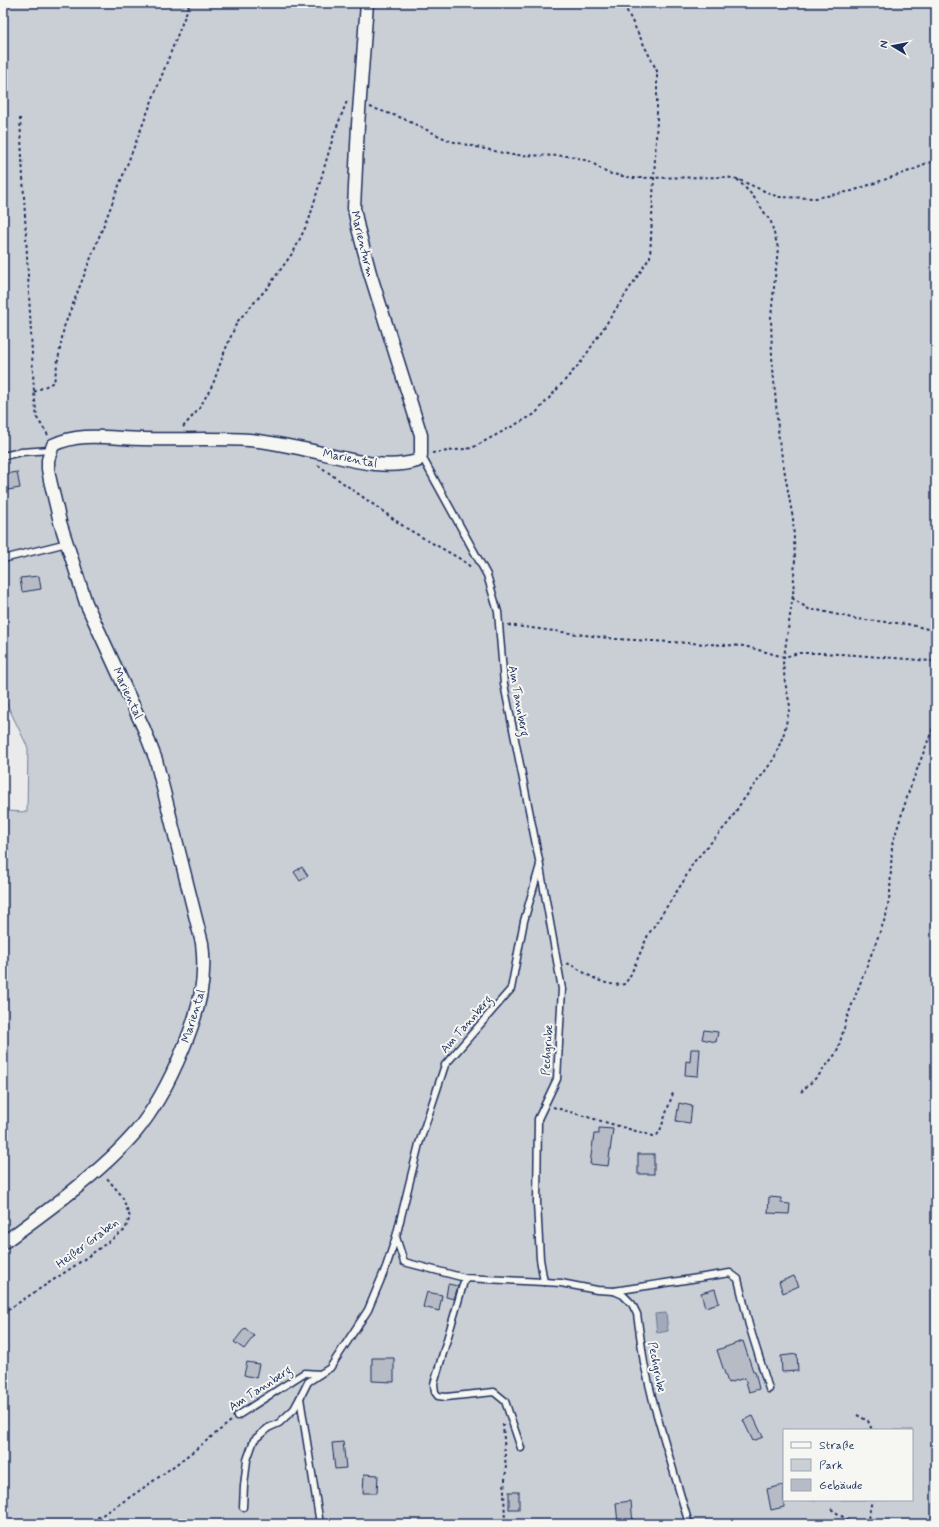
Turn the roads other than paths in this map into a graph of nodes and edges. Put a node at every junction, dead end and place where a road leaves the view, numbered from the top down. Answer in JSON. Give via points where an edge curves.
{"nodes":[{"id":1,"x":368,"y":3,"type":"edge"},
{"id":2,"x":52,"y":447,"type":"junction"},
{"id":3,"x":421,"y":455,"type":"junction"},
{"id":4,"x":3,"y":456,"type":"edge"},
{"id":5,"x":67,"y":543,"type":"junction"},
{"id":6,"x":3,"y":559,"type":"edge"},
{"id":7,"x":540,"y":865,"type":"junction"},
{"id":8,"x":396,"y":1237,"type":"junction"},
{"id":9,"x":3,"y":1243,"type":"edge"},
{"id":10,"x":465,"y":1278,"type":"junction"},
{"id":11,"x":544,"y":1282,"type":"junction"},
{"id":12,"x":614,"y":1291,"type":"junction"},
{"id":13,"x":320,"y":1374,"type":"junction"},
{"id":14,"x":769,"y":1389,"type":"dead end"},
{"id":15,"x":300,"y":1398,"type":"junction"},
{"id":16,"x":237,"y":1416,"type":"road end"},
{"id":17,"x":521,"y":1448,"type":"dead end"},
{"id":18,"x":243,"y":1507,"type":"dead end"},
{"id":19,"x":320,"y":1524,"type":"edge"},
{"id":20,"x":689,"y":1524,"type":"edge"}],
"edges":[{"from":1,"to":3,"type":"street","name":"Marienturm","via":[[354,208],[370,273],[421,435]]},
{"from":2,"to":3,"type":"street","name":"Mariental","via":[[64,440],[88,436],[251,440],[377,464],[410,464],[417,461]]},
{"from":2,"to":4,"type":"lane"},
{"from":2,"to":5,"type":"street","name":"Mariental","via":[[48,460],[50,480]]},
{"from":3,"to":7,"type":"lane","name":"Am Tannberg","via":[[488,575],[498,612],[504,684]]},
{"from":5,"to":6,"type":"lane"},
{"from":5,"to":9,"type":"street","name":"Mariental","via":[[86,603],[156,760],[205,963],[203,983],[190,1031],[170,1078],[136,1132],[98,1169]]},
{"from":7,"to":8,"type":"lane","name":"Am Tannberg","via":[[524,921],[511,989],[445,1065],[418,1144]]},
{"from":7,"to":11,"type":"lane","name":"Pechgrube","via":[[562,990],[557,1079],[538,1119],[537,1203]]},
{"from":8,"to":10,"type":"lane","via":[[404,1262]]},
{"from":8,"to":13,"type":"lane","name":"Am Tannberg","via":[[368,1310],[330,1368]]},
{"from":10,"to":11,"type":"lane"},
{"from":10,"to":17,"type":"lane","via":[[434,1384],[434,1392],[438,1396],[446,1397],[494,1392],[505,1401]]},
{"from":11,"to":12,"type":"lane"},
{"from":12,"to":14,"type":"lane","via":[[730,1273],[738,1279],[749,1326]]},
{"from":12,"to":20,"type":"lane","name":"Pechgrube","via":[[632,1304],[637,1314],[644,1363],[654,1405]]},
{"from":13,"to":15,"type":"lane","via":[[308,1382]]},
{"from":13,"to":16,"type":"lane","name":"Am Tannberg","via":[[304,1374]]},
{"from":15,"to":18,"type":"lane","via":[[294,1409],[279,1423],[268,1428],[254,1440],[247,1460]]},
{"from":15,"to":19,"type":"lane"}]}
